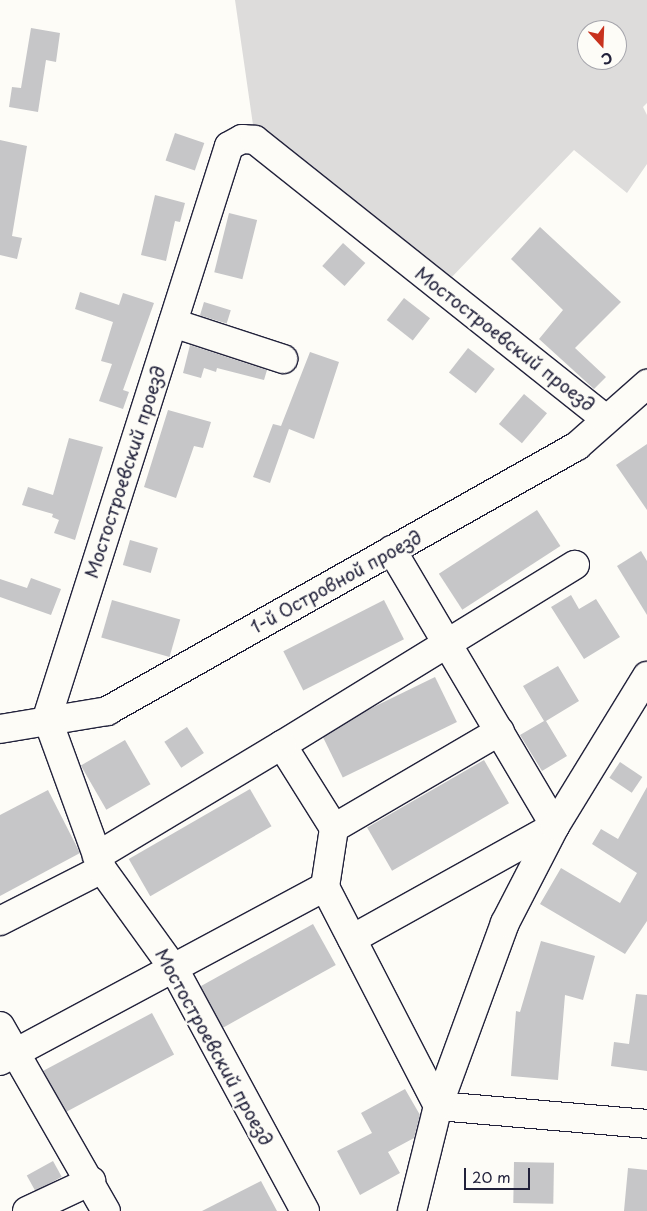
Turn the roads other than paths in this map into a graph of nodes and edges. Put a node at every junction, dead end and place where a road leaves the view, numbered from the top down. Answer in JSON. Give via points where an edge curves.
{"nodes":[{"id":1,"x":173,"y":323,"type":"junction"},
{"id":2,"x":283,"y":359,"type":"dead end"},
{"id":3,"x":647,"y":384,"type":"edge"},
{"id":4,"x":605,"y":418,"type":"junction"},
{"id":5,"x":392,"y":550,"type":"junction"},
{"id":6,"x":574,"y":565,"type":"dead end"},
{"id":7,"x":448,"y":642,"type":"junction"},
{"id":8,"x":647,"y":677,"type":"edge"},
{"id":9,"x":47,"y":718,"type":"junction"},
{"id":10,"x":0,"y":729,"type":"edge"},
{"id":11,"x":500,"y":731,"type":"junction"},
{"id":12,"x":282,"y":745,"type":"junction"},
{"id":13,"x":555,"y":826,"type":"junction"},
{"id":14,"x":334,"y":828,"type":"junction"},
{"id":15,"x":100,"y":862,"type":"junction"},
{"id":16,"x":325,"y":888,"type":"junction"},
{"id":17,"x":0,"y":921,"type":"edge"},
{"id":18,"x":352,"y":939,"type":"junction"},
{"id":19,"x":174,"y":969,"type":"junction"},
{"id":20,"x":0,"y":1026,"type":"edge"},
{"id":21,"x":9,"y":1057,"type":"edge"},
{"id":22,"x":438,"y":1106,"type":"junction"},
{"id":23,"x":647,"y":1124,"type":"edge"},
{"id":24,"x":90,"y":1181,"type":"junction"},
{"id":25,"x":27,"y":1211,"type":"edge"},
{"id":26,"x":106,"y":1211,"type":"edge"},
{"id":27,"x":305,"y":1211,"type":"edge"},
{"id":28,"x":412,"y":1211,"type":"edge"}],
"edges":[{"from":1,"to":2,"type":"street"},
{"from":1,"to":4,"type":"street","name":"Мостостроевский проезд","via":[[229,146],[242,139],[255,140]]},
{"from":1,"to":9,"type":"street","name":"Мостостроевский проезд"},
{"from":3,"to":4,"type":"street","name":"1-й Островной проезд"},
{"from":4,"to":5,"type":"street","name":"1-й Островной проезд","via":[[577,446]]},
{"from":5,"to":7,"type":"street"},
{"from":5,"to":9,"type":"street","name":"1-й Островной проезд","via":[[107,711]]},
{"from":6,"to":7,"type":"street"},
{"from":7,"to":11,"type":"street"},
{"from":7,"to":12,"type":"street"},
{"from":8,"to":13,"type":"street"},
{"from":9,"to":10,"type":"street","name":"1-й Островной проезд"},
{"from":9,"to":15,"type":"street","name":"Мостостроевский проезд"},
{"from":11,"to":13,"type":"street"},
{"from":11,"to":14,"type":"street"},
{"from":12,"to":14,"type":"street"},
{"from":12,"to":15,"type":"street"},
{"from":13,"to":18,"type":"street"},
{"from":13,"to":22,"type":"street","via":[[505,924]]},
{"from":14,"to":16,"type":"street"},
{"from":15,"to":17,"type":"street"},
{"from":15,"to":19,"type":"street","name":"Мостостроевский проезд"},
{"from":16,"to":18,"type":"street"},
{"from":16,"to":19,"type":"street"},
{"from":18,"to":22,"type":"street"},
{"from":19,"to":21,"type":"street"},
{"from":19,"to":27,"type":"street","name":"Мостостроевский проезд"},
{"from":20,"to":21,"type":"street"},
{"from":21,"to":24,"type":"street"},
{"from":22,"to":23,"type":"street"},
{"from":22,"to":28,"type":"street"},
{"from":24,"to":25,"type":"street"},
{"from":24,"to":26,"type":"street"}]}
